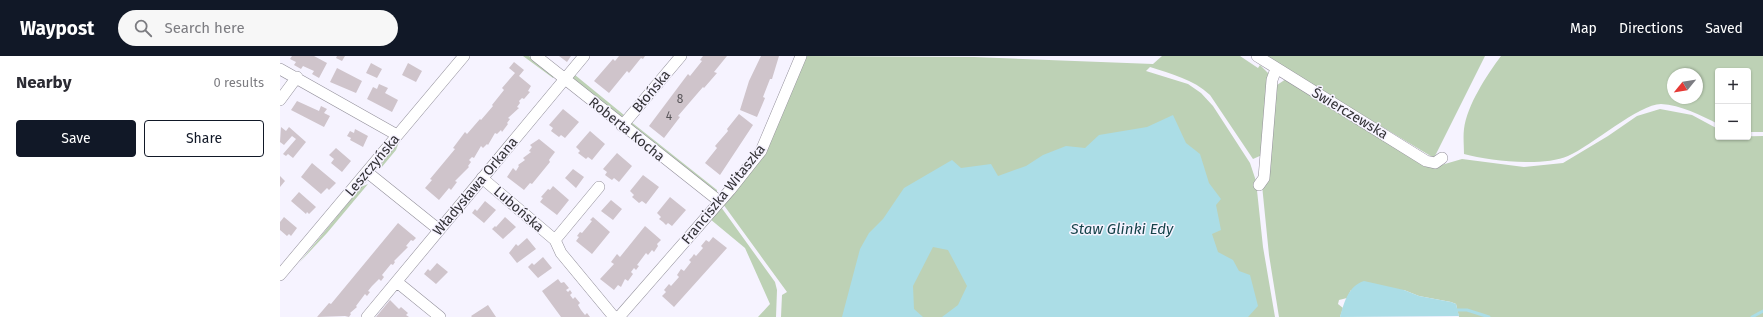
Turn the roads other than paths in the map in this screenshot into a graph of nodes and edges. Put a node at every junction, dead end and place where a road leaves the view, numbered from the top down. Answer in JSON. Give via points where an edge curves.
{"nodes":[{"id":1,"x":464,"y":56,"type":"edge"},
{"id":2,"x":536,"y":56,"type":"edge"},
{"id":3,"x":584,"y":56,"type":"edge"},
{"id":4,"x":681,"y":56,"type":"edge"},
{"id":5,"x":801,"y":56,"type":"edge"},
{"id":6,"x":1257,"y":56,"type":"edge"},
{"id":7,"x":280,"y":69,"type":"edge"},
{"id":8,"x":1276,"y":69,"type":"junction"},
{"id":9,"x":297,"y":77,"type":"junction"},
{"id":10,"x":565,"y":79,"type":"junction"},
{"id":11,"x":280,"y":100,"type":"edge"},
{"id":12,"x":622,"y":126,"type":"junction"},
{"id":13,"x":397,"y":135,"type":"junction"},
{"id":14,"x":1442,"y":158,"type":"dead end"},
{"id":15,"x":367,"y":172,"type":"junction"},
{"id":16,"x":482,"y":178,"type":"junction"},
{"id":17,"x":1259,"y":185,"type":"dead end"},
{"id":18,"x":600,"y":187,"type":"dead end"},
{"id":19,"x":719,"y":201,"type":"junction"},
{"id":20,"x":438,"y":229,"type":"junction"},
{"id":21,"x":555,"y":240,"type":"junction"},
{"id":22,"x":280,"y":274,"type":"edge"},
{"id":23,"x":397,"y":282,"type":"junction"},
{"id":24,"x":367,"y":317,"type":"edge"},
{"id":25,"x":440,"y":317,"type":"edge"},
{"id":26,"x":614,"y":317,"type":"edge"},
{"id":27,"x":618,"y":317,"type":"edge"}],
"edges":[{"from":1,"to":13,"type":"street","name":"Leszczyńska"},
{"from":2,"to":10,"type":"street","name":"Roberta Kocha"},
{"from":3,"to":10,"type":"street","name":"Władysława Orkana"},
{"from":4,"to":12,"type":"street","name":"Błońska"},
{"from":5,"to":19,"type":"street","name":"Franciszka Witaszka","via":[[764,145]]},
{"from":6,"to":8,"type":"street","name":"Świerczewska"},
{"from":7,"to":9,"type":"street"},
{"from":8,"to":14,"type":"street","name":"Świerczewska","via":[[1426,161],[1435,163]]},
{"from":8,"to":17,"type":"street","via":[[1272,80],[1264,178]]},
{"from":9,"to":11,"type":"street"},
{"from":9,"to":13,"type":"street"},
{"from":10,"to":12,"type":"street","name":"Roberta Kocha"},
{"from":10,"to":16,"type":"street","name":"Władysława Orkana"},
{"from":12,"to":19,"type":"street","name":"Roberta Kocha"},
{"from":13,"to":15,"type":"street","name":"Leszczyńska"},
{"from":15,"to":20,"type":"street"},
{"from":15,"to":22,"type":"street","name":"Leszczyńska"},
{"from":16,"to":20,"type":"street","name":"Władysława Orkana"},
{"from":16,"to":21,"type":"street","name":"Lubońska"},
{"from":18,"to":21,"type":"street","name":"Lubońska"},
{"from":19,"to":27,"type":"street","name":"Franciszka Witaszka"},
{"from":20,"to":23,"type":"street","name":"Władysława Orkana"},
{"from":21,"to":26,"type":"street","name":"Lubońska","via":[[561,253]]},
{"from":23,"to":24,"type":"street","name":"Władysława Orkana"},
{"from":23,"to":25,"type":"street"}]}
